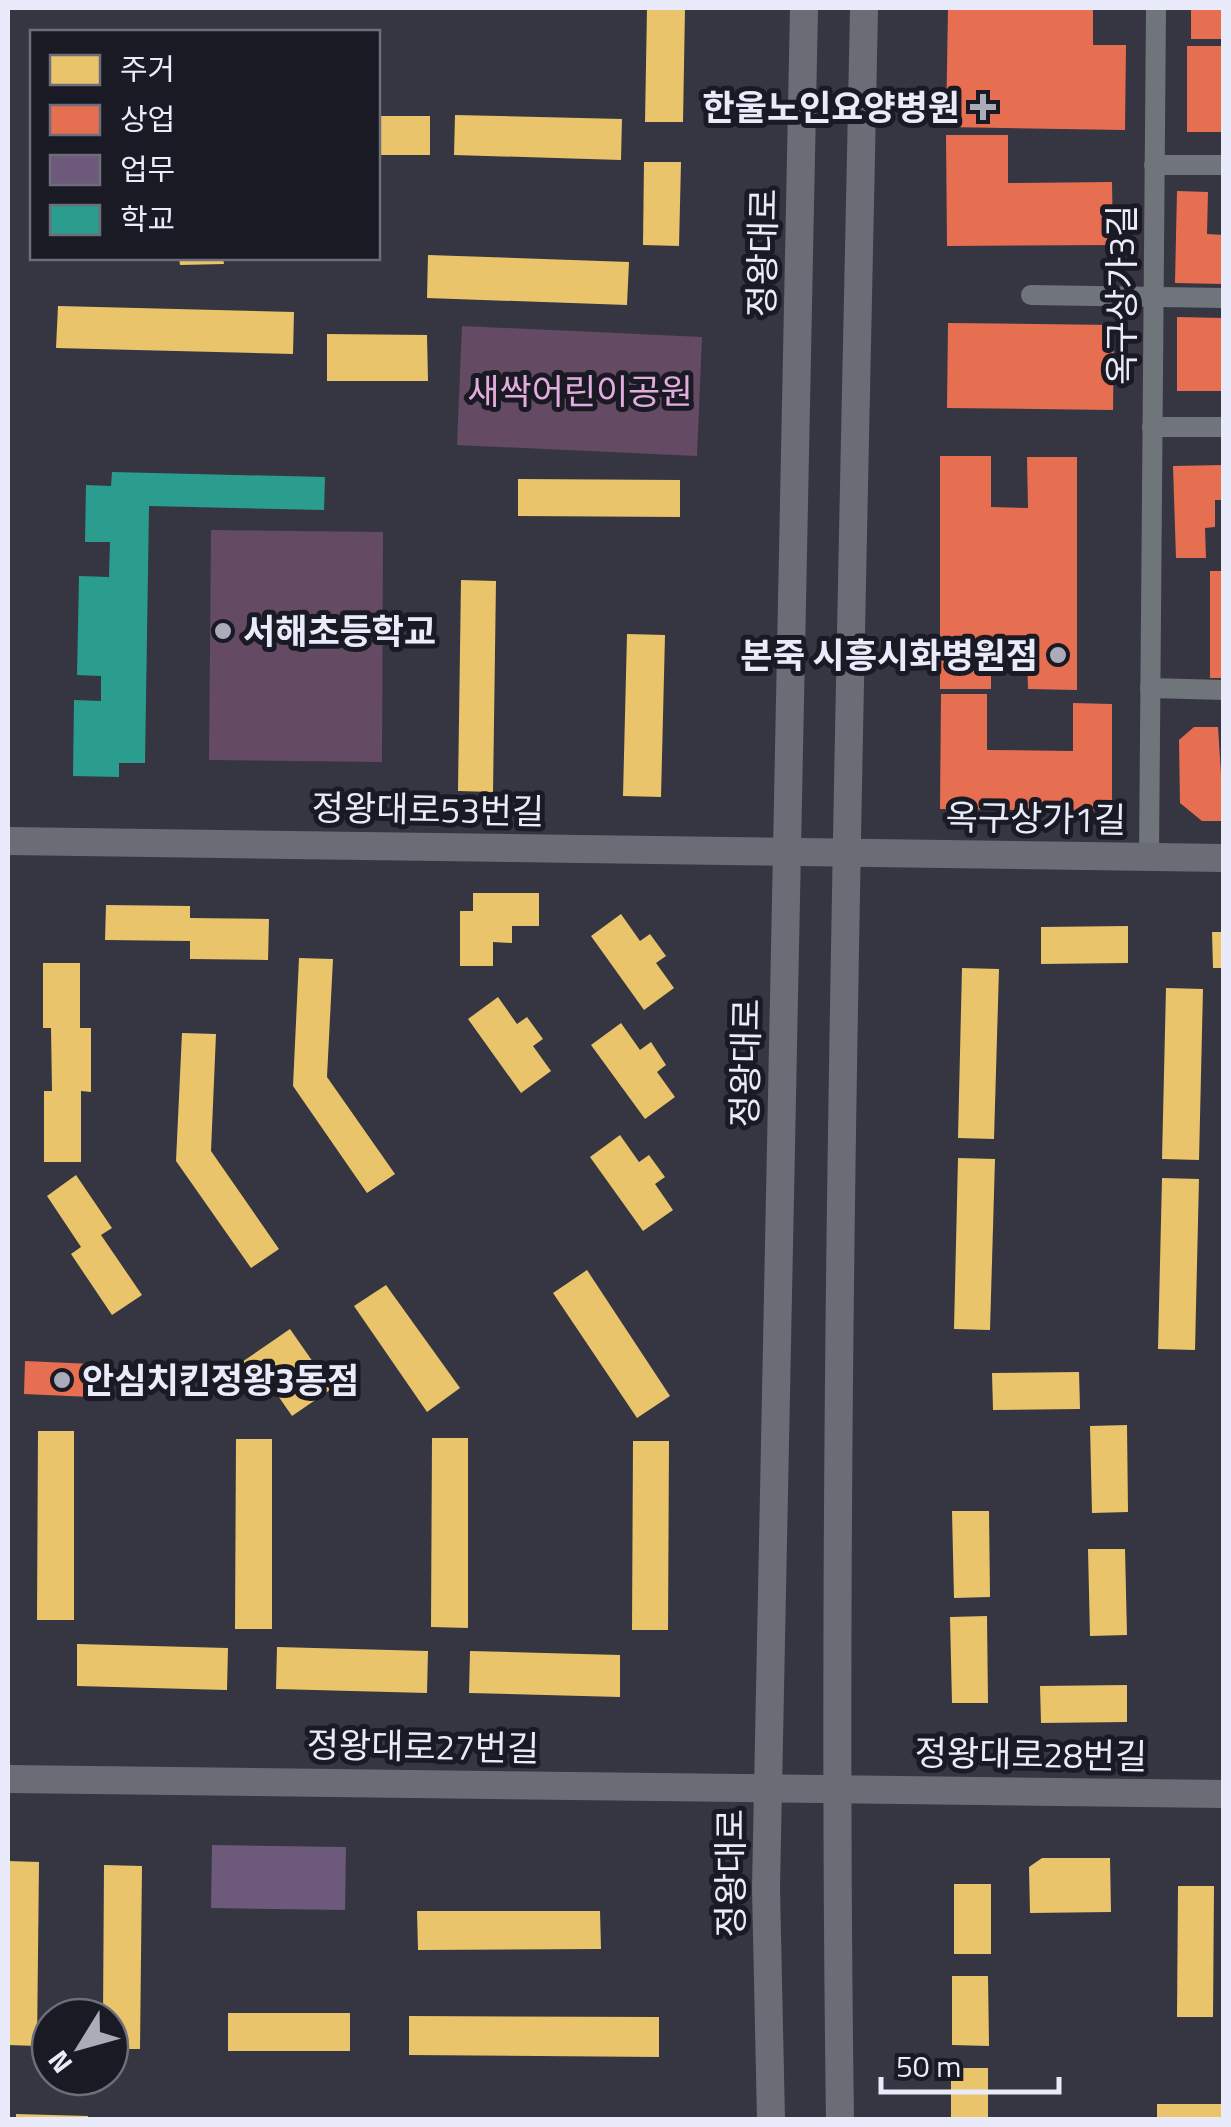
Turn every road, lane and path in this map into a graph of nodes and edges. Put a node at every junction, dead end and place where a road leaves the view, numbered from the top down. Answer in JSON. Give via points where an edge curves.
{"nodes":[{"id":1,"x":804,"y":8,"type":"edge"},
{"id":2,"x":864,"y":8,"type":"edge"},
{"id":3,"x":1156,"y":8,"type":"edge"},
{"id":4,"x":1154,"y":164,"type":"junction"},
{"id":5,"x":1224,"y":165,"type":"edge"},
{"id":6,"x":1031,"y":295,"type":"dead end"},
{"id":7,"x":1153,"y":297,"type":"junction"},
{"id":8,"x":1224,"y":298,"type":"edge"},
{"id":9,"x":1152,"y":427,"type":"junction"},
{"id":10,"x":1224,"y":427,"type":"edge"},
{"id":11,"x":1150,"y":688,"type":"junction"},
{"id":12,"x":1224,"y":690,"type":"edge"},
{"id":13,"x":8,"y":840,"type":"edge"},
{"id":14,"x":786,"y":852,"type":"junction"},
{"id":15,"x":847,"y":853,"type":"junction"},
{"id":16,"x":1149,"y":857,"type":"junction"},
{"id":17,"x":1224,"y":858,"type":"edge"},
{"id":18,"x":8,"y":1779,"type":"edge"},
{"id":19,"x":768,"y":1788,"type":"junction"},
{"id":20,"x":838,"y":1789,"type":"junction"},
{"id":21,"x":1224,"y":1794,"type":"edge"},
{"id":22,"x":771,"y":2120,"type":"edge"},
{"id":23,"x":840,"y":2120,"type":"edge"}],
"edges":[{"from":1,"to":14,"type":"street","name":"정왕대로"},
{"from":2,"to":15,"type":"street"},
{"from":3,"to":4,"type":"street","name":"옥구상가3길"},
{"from":4,"to":5,"type":"street","name":"옥구상가3길"},
{"from":4,"to":7,"type":"street","name":"옥구상가3길"},
{"from":6,"to":7,"type":"street"},
{"from":7,"to":8,"type":"street"},
{"from":7,"to":9,"type":"street","name":"옥구상가3길"},
{"from":9,"to":10,"type":"street","name":"옥구상가3길"},
{"from":9,"to":11,"type":"street","name":"옥구상가3길"},
{"from":11,"to":12,"type":"street"},
{"from":11,"to":16,"type":"street","name":"옥구상가3길"},
{"from":13,"to":14,"type":"street","name":"정왕대로53번길"},
{"from":14,"to":15,"type":"street","name":"정왕대로53번길"},
{"from":14,"to":19,"type":"street","name":"정왕대로"},
{"from":15,"to":16,"type":"street","name":"옥구상가1길"},
{"from":15,"to":20,"type":"street"},
{"from":16,"to":17,"type":"street","name":"옥구상가1길"},
{"from":18,"to":19,"type":"street","name":"정왕대로27번길"},
{"from":19,"to":20,"type":"street","name":"정왕대로27번길"},
{"from":19,"to":22,"type":"street","name":"정왕대로"},
{"from":20,"to":21,"type":"street","name":"정왕대로28번길"},
{"from":20,"to":23,"type":"street"}]}
